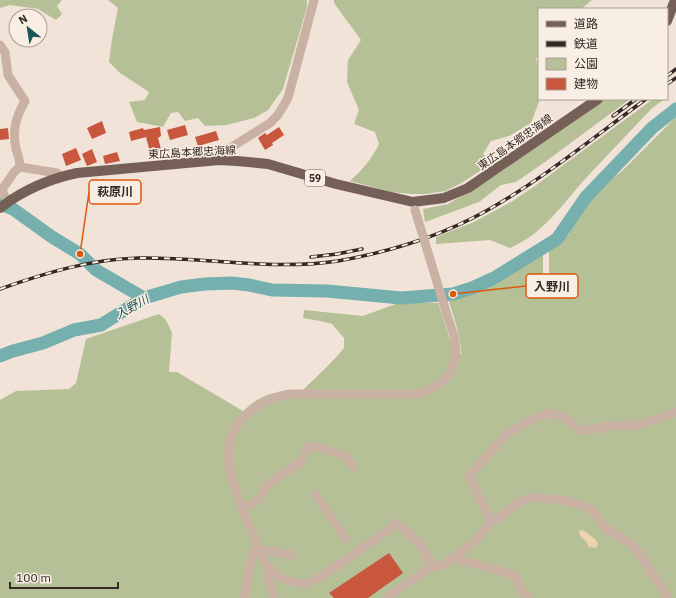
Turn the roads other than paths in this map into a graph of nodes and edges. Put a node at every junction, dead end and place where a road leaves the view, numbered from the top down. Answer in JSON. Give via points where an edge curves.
{"nodes":[{"id":1,"x":314,"y":0,"type":"edge"},
{"id":2,"x":674,"y":0,"type":"edge"},
{"id":3,"x":668,"y":18,"type":"edge"},
{"id":4,"x":0,"y":45,"type":"edge"},
{"id":5,"x":597,"y":100,"type":"edge"},
{"id":6,"x":219,"y":160,"type":"junction"},
{"id":7,"x":20,"y":167,"type":"junction"},
{"id":8,"x":58,"y":177,"type":"junction"},
{"id":9,"x":8,"y":202,"type":"junction"},
{"id":10,"x":414,"y":206,"type":"junction"},
{"id":11,"x":0,"y":208,"type":"edge"},
{"id":12,"x":676,"y":412,"type":"edge"},
{"id":13,"x":664,"y":415,"type":"junction"},
{"id":14,"x":676,"y":419,"type":"edge"},
{"id":15,"x":353,"y":467,"type":"dead end"},
{"id":16,"x":315,"y":494,"type":"dead end"},
{"id":17,"x":242,"y":509,"type":"junction"},
{"id":18,"x":491,"y":520,"type":"junction"},
{"id":19,"x":346,"y":539,"type":"dead end"},
{"id":20,"x":259,"y":549,"type":"junction"},
{"id":21,"x":291,"y":555,"type":"dead end"},
{"id":22,"x":453,"y":558,"type":"junction"},
{"id":23,"x":432,"y":566,"type":"junction"},
{"id":24,"x":270,"y":569,"type":"junction"},
{"id":25,"x":244,"y":598,"type":"edge"},
{"id":26,"x":274,"y":598,"type":"edge"},
{"id":27,"x":386,"y":598,"type":"edge"},
{"id":28,"x":528,"y":598,"type":"edge"},
{"id":29,"x":668,"y":598,"type":"edge"}],
"edges":[{"from":1,"to":6,"type":"street","via":[[284,107],[270,123],[219,154]]},
{"from":2,"to":3,"type":"main road"},
{"from":4,"to":7,"type":"street","via":[[5,52],[8,75],[25,100],[17,115],[14,129]]},
{"from":5,"to":10,"type":"main road","name":"東広島本郷忠海線","number":"59","via":[[468,188]]},
{"from":6,"to":8,"type":"main road","name":"東広島本郷忠海線","number":"59"},
{"from":6,"to":10,"type":"main road","name":"東広島本郷忠海線","number":"59","via":[[268,164]]},
{"from":7,"to":8,"type":"street","via":[[57,173]]},
{"from":7,"to":9,"type":"street","via":[[3,188]]},
{"from":8,"to":9,"type":"main road","name":"東広島本郷忠海線","number":"59"},
{"from":9,"to":11,"type":"main road","name":"東広島本郷忠海線","number":"59"},
{"from":10,"to":17,"type":"street","bridge":true,"via":[[454,337],[456,352],[449,376],[441,384],[416,394],[290,394],[259,404],[243,418],[229,446],[231,477]]},
{"from":12,"to":13,"type":"street"},
{"from":13,"to":14,"type":"street"},
{"from":13,"to":18,"type":"street","via":[[642,424],[581,430],[564,417],[547,414],[522,424],[507,434],[470,476]]},
{"from":15,"to":17,"type":"street","via":[[346,456],[309,446],[300,462],[266,486],[260,499]]},
{"from":16,"to":19,"type":"street"},
{"from":17,"to":20,"type":"street"},
{"from":18,"to":22,"type":"street","via":[[486,530]]},
{"from":18,"to":29,"type":"street","via":[[499,518],[520,501],[535,497],[568,501],[590,508],[606,528],[637,550]]},
{"from":20,"to":21,"type":"street"},
{"from":20,"to":24,"type":"street"},
{"from":20,"to":25,"type":"street","via":[[253,551]]},
{"from":22,"to":23,"type":"street","via":[[441,566]]},
{"from":22,"to":28,"type":"street","via":[[515,575],[521,590]]},
{"from":23,"to":24,"type":"street","via":[[426,551],[417,539],[395,523],[390,529],[308,583],[285,579]]},
{"from":23,"to":27,"type":"street"},
{"from":24,"to":26,"type":"street","via":[[267,573]]}]}
